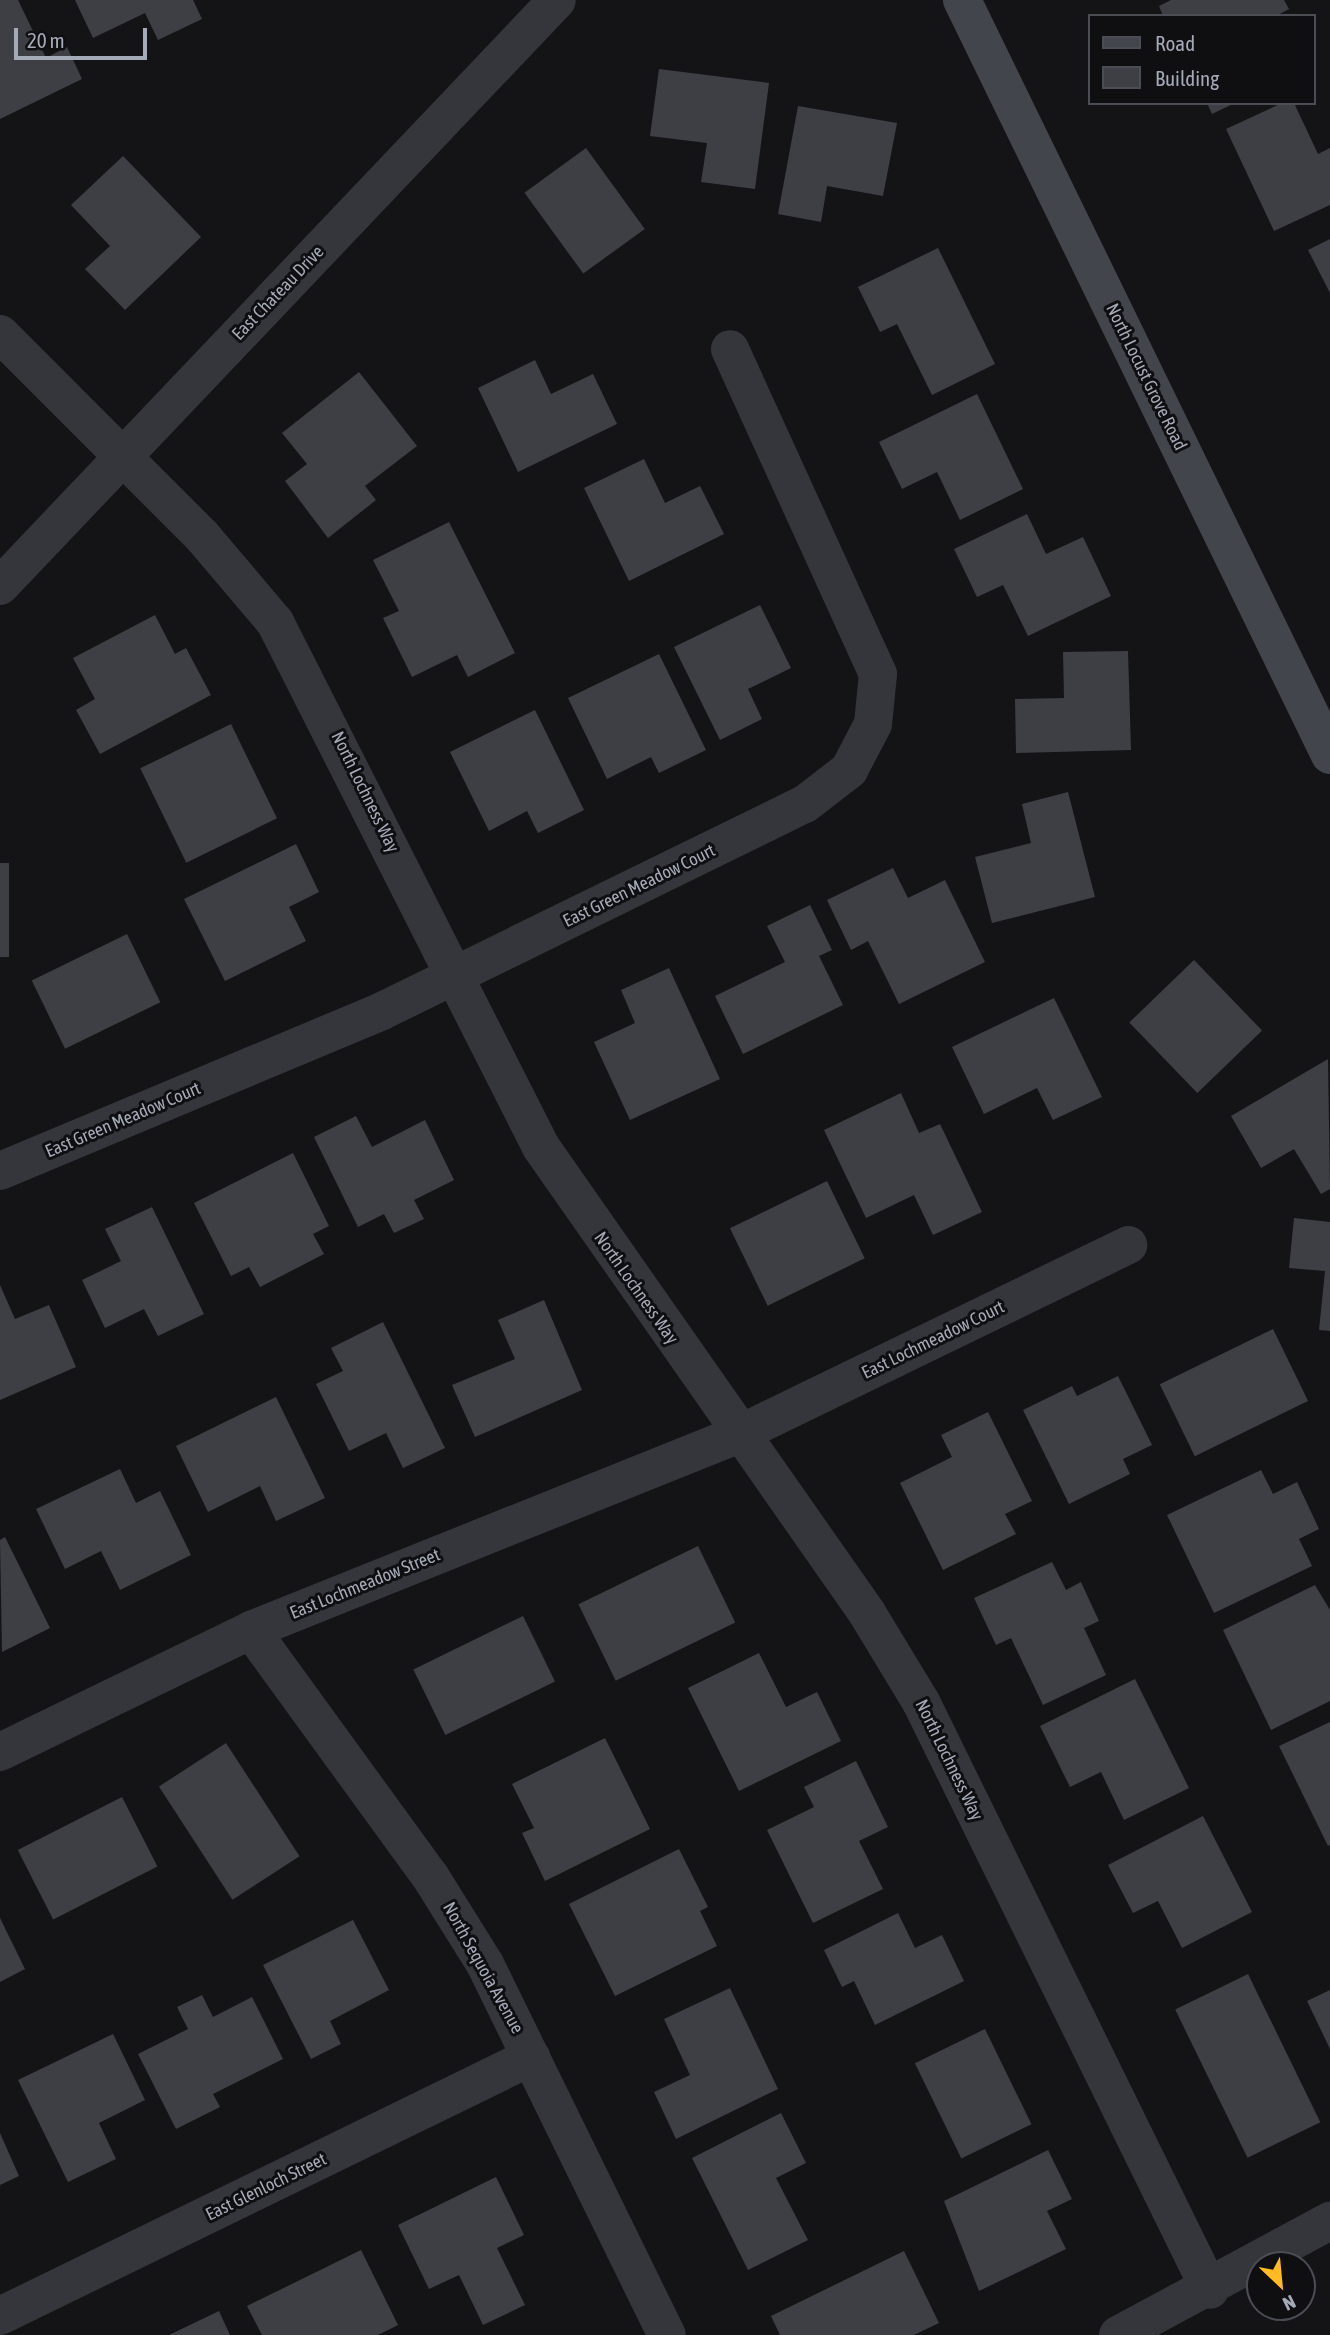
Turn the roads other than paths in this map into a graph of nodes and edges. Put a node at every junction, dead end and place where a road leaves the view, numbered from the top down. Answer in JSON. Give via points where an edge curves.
{"nodes":[{"id":1,"x":557,"y":0,"type":"edge"},
{"id":2,"x":962,"y":0,"type":"edge"},
{"id":3,"x":0,"y":334,"type":"edge"},
{"id":4,"x":730,"y":349,"type":"dead end"},
{"id":5,"x":123,"y":456,"type":"junction"},
{"id":6,"x":0,"y":586,"type":"edge"},
{"id":7,"x":1330,"y":755,"type":"edge"},
{"id":8,"x":455,"y":976,"type":"junction"},
{"id":9,"x":0,"y":1171,"type":"edge"},
{"id":10,"x":1128,"y":1245,"type":"dead end"},
{"id":11,"x":737,"y":1435,"type":"junction"},
{"id":12,"x":251,"y":1630,"type":"junction"},
{"id":13,"x":0,"y":1752,"type":"edge"},
{"id":14,"x":531,"y":2057,"type":"junction"},
{"id":15,"x":1330,"y":2221,"type":"edge"},
{"id":16,"x":1210,"y":2290,"type":"junction"},
{"id":17,"x":0,"y":2316,"type":"edge"},
{"id":18,"x":667,"y":2335,"type":"edge"},
{"id":19,"x":1118,"y":2335,"type":"edge"}],
"edges":[{"from":1,"to":5,"type":"street","name":"East Chateau Drive"},
{"from":2,"to":7,"type":"main road","name":"North Locust Grove Road"},
{"from":3,"to":5,"type":"street","name":"North Lochness Way"},
{"from":4,"to":8,"type":"street","name":"East Green Meadow Court","via":[[878,674],[873,724],[849,769],[805,804]]},
{"from":5,"to":6,"type":"street","name":"East Chateau Drive"},
{"from":5,"to":8,"type":"street","name":"North Lochness Way","via":[[275,622]]},
{"from":8,"to":9,"type":"street","name":"East Green Meadow Court"},
{"from":8,"to":11,"type":"street","name":"North Lochness Way","via":[[541,1147]]},
{"from":10,"to":11,"type":"street","name":"East Lochmeadow Court"},
{"from":11,"to":12,"type":"street","name":"East Lochmeadow Street"},
{"from":11,"to":16,"type":"street","name":"North Lochness Way","via":[[867,1612],[921,1702]]},
{"from":12,"to":13,"type":"street","name":"East Lochmeadow Street"},
{"from":12,"to":14,"type":"street","name":"North Sequoia Avenue","via":[[430,1876]]},
{"from":14,"to":17,"type":"street","name":"East Glenloch Street"},
{"from":14,"to":18,"type":"street","name":"North Sequoia Avenue"},
{"from":15,"to":16,"type":"street"},
{"from":16,"to":19,"type":"street"}]}
